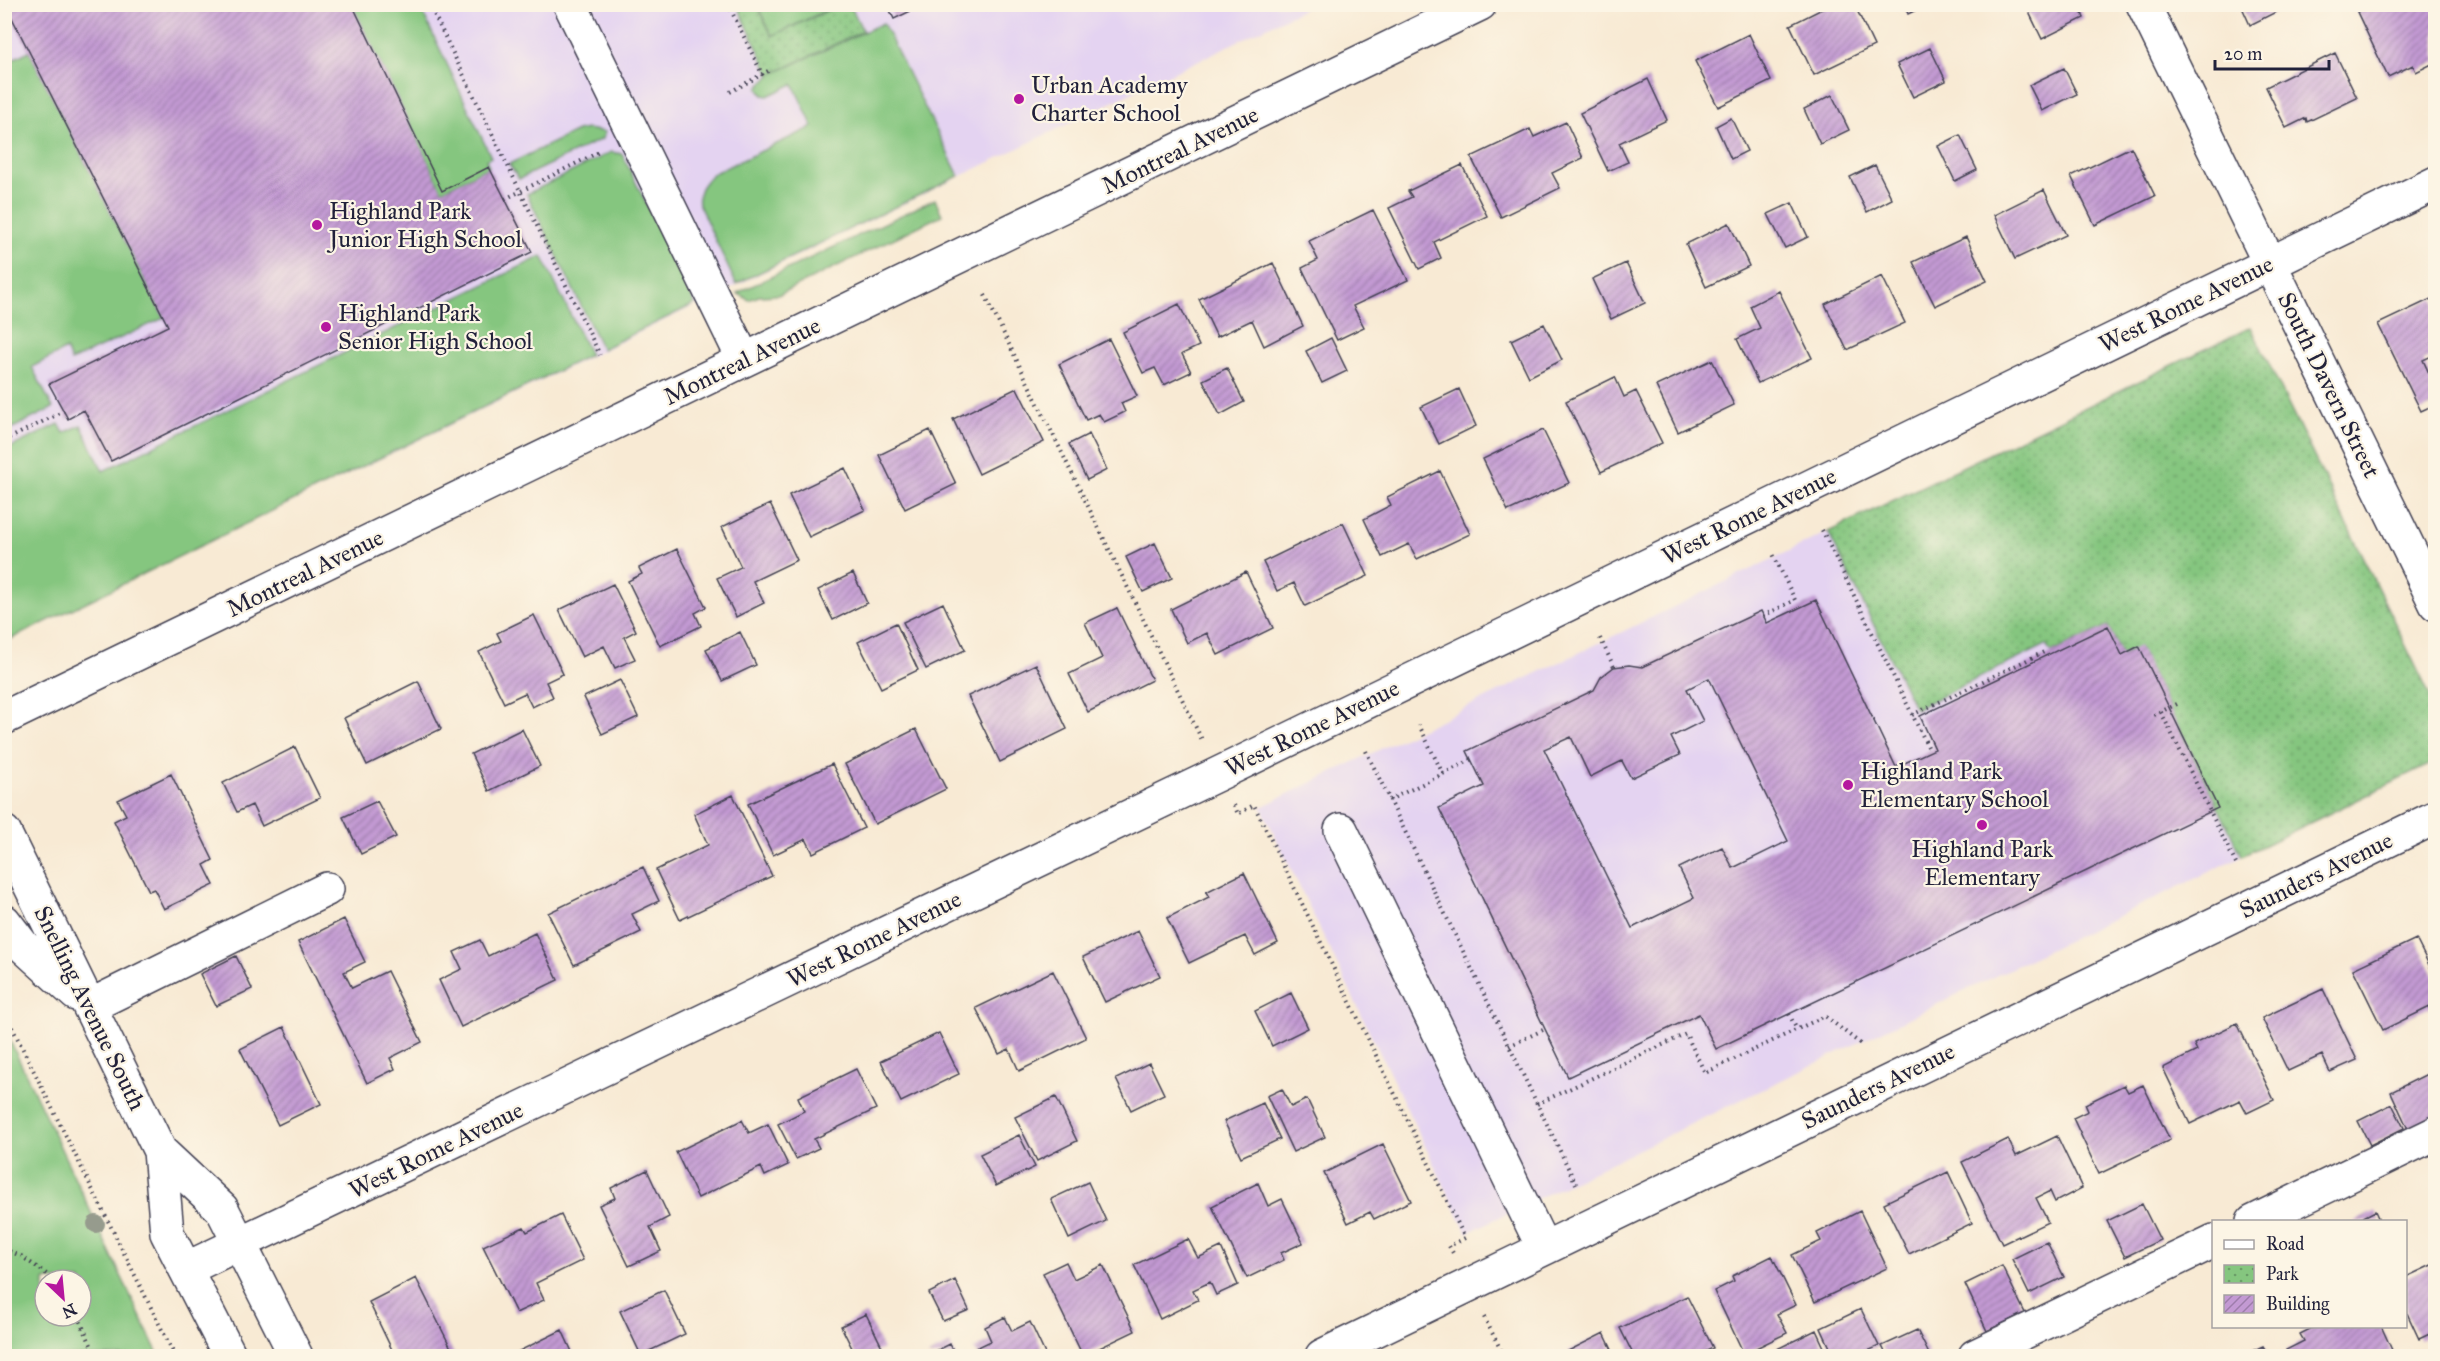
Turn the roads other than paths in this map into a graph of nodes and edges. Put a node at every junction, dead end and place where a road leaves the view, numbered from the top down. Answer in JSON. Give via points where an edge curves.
{"nodes":[{"id":1,"x":570,"y":4,"type":"edge"},
{"id":2,"x":1480,"y":4,"type":"edge"},
{"id":3,"x":2143,"y":4,"type":"edge"},
{"id":4,"x":2436,"y":183,"type":"edge"},
{"id":5,"x":2270,"y":264,"type":"junction"},
{"id":6,"x":744,"y":360,"type":"junction"},
{"id":7,"x":2436,"y":604,"type":"edge"},
{"id":8,"x":4,"y":718,"type":"edge"},
{"id":9,"x":2436,"y":817,"type":"edge"},
{"id":10,"x":1341,"y":830,"type":"dead end"},
{"id":11,"x":4,"y":832,"type":"edge"},
{"id":12,"x":327,"y":889,"type":"dead end"},
{"id":13,"x":4,"y":921,"type":"edge"},
{"id":14,"x":90,"y":1006,"type":"junction"},
{"id":15,"x":2436,"y":1133,"type":"edge"},
{"id":16,"x":160,"y":1151,"type":"junction"},
{"id":17,"x":2255,"y":1220,"type":"edge"},
{"id":18,"x":2212,"y":1242,"type":"edge"},
{"id":19,"x":241,"y":1243,"type":"junction"},
{"id":20,"x":1543,"y":1247,"type":"junction"},
{"id":21,"x":186,"y":1269,"type":"junction"},
{"id":22,"x":230,"y":1356,"type":"edge"},
{"id":23,"x":296,"y":1356,"type":"edge"},
{"id":24,"x":1322,"y":1356,"type":"edge"},
{"id":25,"x":1975,"y":1356,"type":"edge"}],
"edges":[{"from":1,"to":6,"type":"street"},
{"from":2,"to":6,"type":"street","name":"Montreal Avenue"},
{"from":3,"to":5,"type":"street","name":"South Davern Street"},
{"from":4,"to":5,"type":"street","name":"West Rome Avenue"},
{"from":5,"to":7,"type":"street","name":"South Davern Street"},
{"from":5,"to":19,"type":"street","name":"West Rome Avenue"},
{"from":6,"to":8,"type":"street","name":"Montreal Avenue"},
{"from":9,"to":20,"type":"street","name":"Saunders Avenue"},
{"from":10,"to":20,"type":"street"},
{"from":11,"to":14,"type":"street","name":"Snelling Avenue South"},
{"from":12,"to":14,"type":"street"},
{"from":13,"to":14,"type":"street","via":[[23,946]]},
{"from":14,"to":16,"type":"street","name":"Snelling Avenue South"},
{"from":15,"to":17,"type":"street"},
{"from":16,"to":19,"type":"street","name":"Snelling Avenue South","via":[[222,1209]]},
{"from":16,"to":21,"type":"street","name":"Snelling Avenue South","via":[[167,1233]]},
{"from":18,"to":25,"type":"street"},
{"from":19,"to":21,"type":"street","name":"West Rome Avenue"},
{"from":19,"to":23,"type":"street","name":"Snelling Avenue South"},
{"from":20,"to":24,"type":"street","name":"Saunders Avenue"},
{"from":21,"to":22,"type":"street","name":"Snelling Avenue South"}]}
